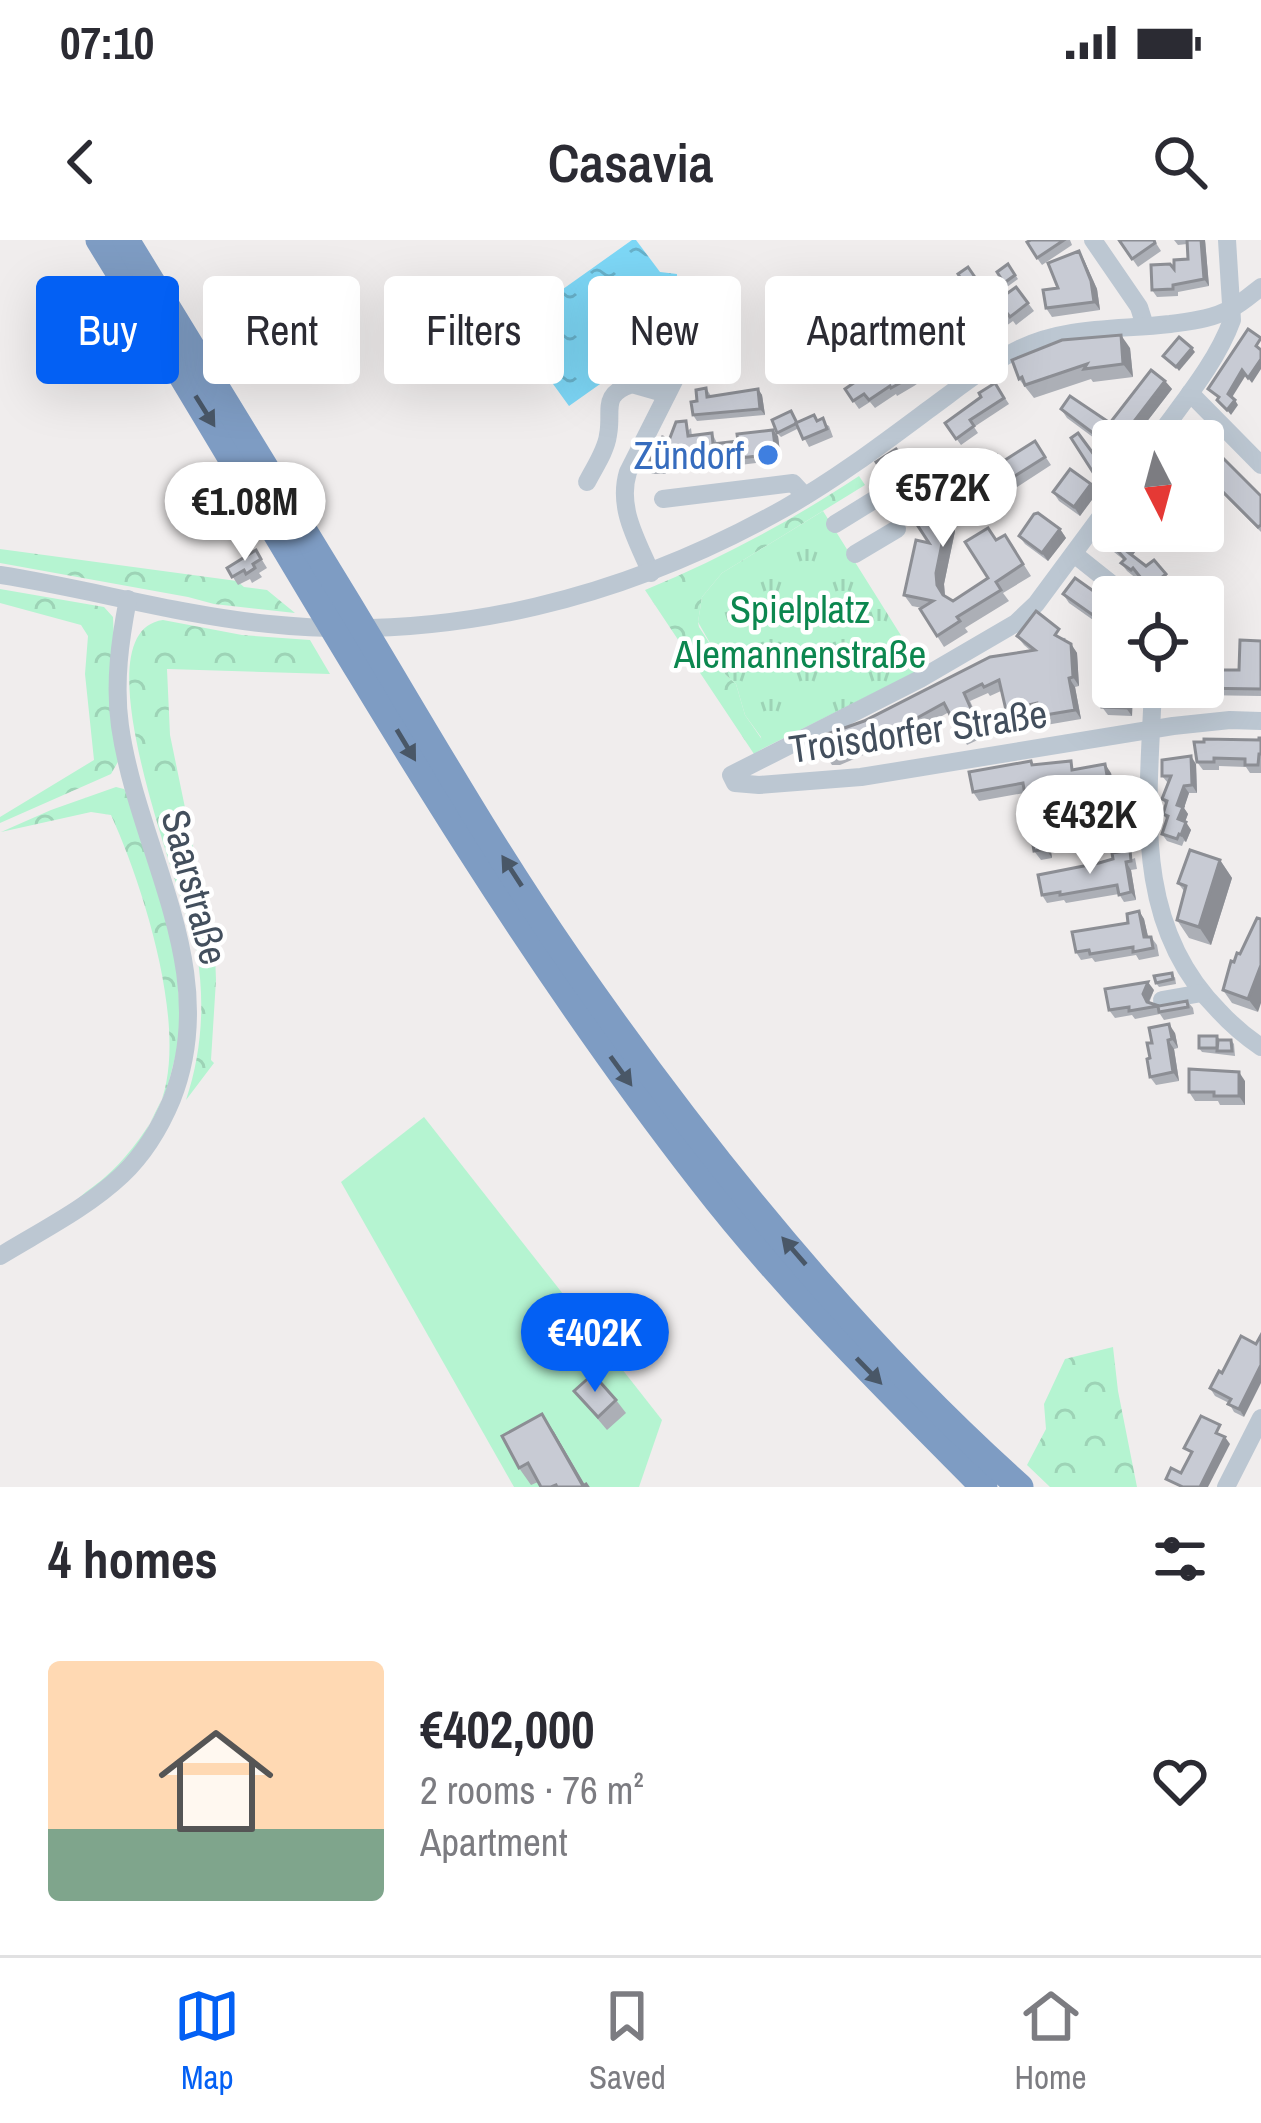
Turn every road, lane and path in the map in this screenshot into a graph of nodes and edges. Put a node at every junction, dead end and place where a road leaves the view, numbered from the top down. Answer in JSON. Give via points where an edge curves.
{"nodes":[{"id":1,"x":100,"y":240,"type":"edge"},
{"id":2,"x":126,"y":240,"type":"edge"},
{"id":3,"x":1093,"y":240,"type":"edge"},
{"id":4,"x":1227,"y":240,"type":"edge"},
{"id":5,"x":1261,"y":287,"type":"edge"},
{"id":6,"x":1233,"y":308,"type":"junction"},
{"id":7,"x":1144,"y":326,"type":"junction"},
{"id":8,"x":673,"y":384,"type":"edge"},
{"id":9,"x":1190,"y":393,"type":"junction"},
{"id":10,"x":668,"y":394,"type":"junction"},
{"id":11,"x":1170,"y":420,"type":"edge"},
{"id":12,"x":1261,"y":465,"type":"edge"},
{"id":13,"x":587,"y":482,"type":"dead end"},
{"id":14,"x":805,"y":496,"type":"junction"},
{"id":15,"x":663,"y":499,"type":"dead end"},
{"id":16,"x":874,"y":500,"type":"dead end"},
{"id":17,"x":835,"y":524,"type":"dead end"},
{"id":18,"x":897,"y":529,"type":"dead end"},
{"id":19,"x":1092,"y":529,"type":"edge"},
{"id":20,"x":855,"y":554,"type":"dead end"},
{"id":21,"x":1074,"y":554,"type":"junction"},
{"id":22,"x":651,"y":573,"type":"junction"},
{"id":23,"x":0,"y":575,"type":"edge"},
{"id":24,"x":1102,"y":576,"type":"edge"},
{"id":25,"x":128,"y":598,"type":"junction"},
{"id":26,"x":1152,"y":708,"type":"edge"},
{"id":27,"x":1261,"y":721,"type":"edge"},
{"id":28,"x":1151,"y":730,"type":"junction"},
{"id":29,"x":1202,"y":993,"type":"junction"},
{"id":30,"x":1162,"y":1000,"type":"edge"},
{"id":31,"x":1261,"y":1047,"type":"edge"},
{"id":32,"x":0,"y":1256,"type":"edge"},
{"id":33,"x":1261,"y":1418,"type":"edge"},
{"id":34,"x":984,"y":1487,"type":"edge"},
{"id":35,"x":1020,"y":1487,"type":"edge"},
{"id":36,"x":1226,"y":1487,"type":"edge"}],
"edges":[{"from":1,"to":34,"type":"highway","one_way":true,"via":[[445,810],[619,1068],[818,1319]]},
{"from":35,"to":2,"type":"highway","one_way":true,"via":[[842,1306],[627,1041],[469,804]]},
{"from":3,"to":7,"type":"street"},
{"from":4,"to":6,"type":"street"},
{"from":5,"to":6,"type":"street"},
{"from":6,"to":7,"type":"street"},
{"from":6,"to":9,"type":"street","via":[[1228,332]]},
{"from":7,"to":14,"type":"street","via":[[1065,333],[1011,352]]},
{"from":8,"to":10,"type":"street"},
{"from":9,"to":11,"type":"street"},
{"from":9,"to":12,"type":"street"},
{"from":10,"to":13,"type":"street","via":[[632,384],[615,393],[608,436]]},
{"from":10,"to":22,"type":"street","via":[[622,490]]},
{"from":14,"to":15,"type":"street","via":[[793,483]]},
{"from":14,"to":22,"type":"street"},
{"from":16,"to":17,"type":"street"},
{"from":18,"to":20,"type":"street"},
{"from":19,"to":21,"type":"street"},
{"from":21,"to":24,"type":"street"},
{"from":21,"to":28,"type":"street","name":"Troisdorfer Straße","via":[[1002,632],[730,775],[759,785],[861,777]]},
{"from":22,"to":25,"type":"street","via":[[526,610],[398,627],[300,627]]},
{"from":23,"to":25,"type":"street"},
{"from":25,"to":32,"type":"street","name":"Saarstraße","via":[[120,722],[180,936],[189,1004],[183,1062],[165,1114],[136,1160],[88,1202]]},
{"from":26,"to":28,"type":"street"},
{"from":27,"to":28,"type":"street","name":"Troisdorfer Straße"},
{"from":28,"to":29,"type":"street","via":[[1151,876],[1174,948]]},
{"from":29,"to":30,"type":"street"},
{"from":29,"to":31,"type":"street"},
{"from":33,"to":36,"type":"street"}]}
